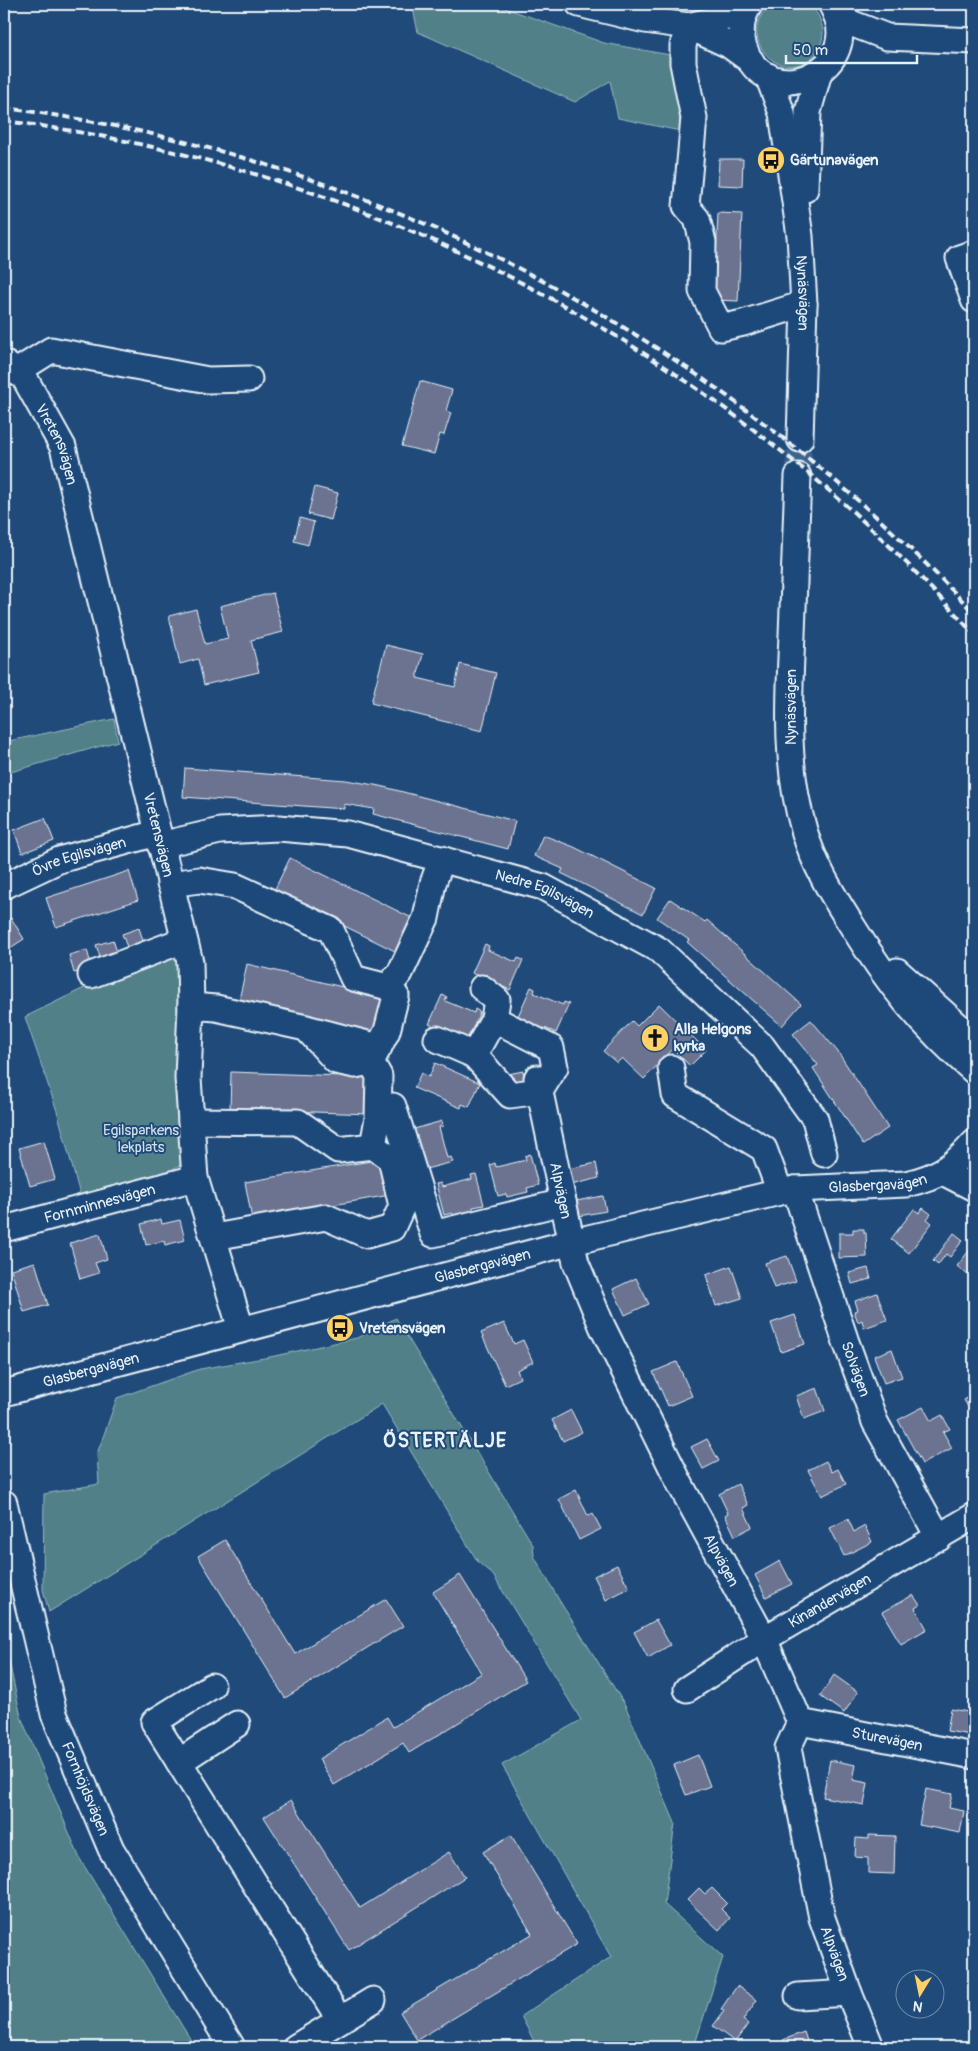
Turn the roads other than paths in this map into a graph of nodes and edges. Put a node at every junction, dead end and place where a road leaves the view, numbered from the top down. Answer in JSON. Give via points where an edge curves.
{"nodes":[{"id":1,"x":579,"y":4,"type":"edge"},
{"id":2,"x":748,"y":6,"type":"edge"},
{"id":3,"x":834,"y":9,"type":"edge"},
{"id":4,"x":688,"y":26,"type":"junction"},
{"id":5,"x":887,"y":37,"type":"junction"},
{"id":6,"x":974,"y":41,"type":"edge"},
{"id":7,"x":836,"y":52,"type":"junction"},
{"id":8,"x":760,"y":69,"type":"junction"},
{"id":9,"x":819,"y":72,"type":"junction"},
{"id":10,"x":800,"y":236,"type":"junction"},
{"id":11,"x":967,"y":256,"type":"edge"},
{"id":12,"x":974,"y":300,"type":"edge"},
{"id":13,"x":804,"y":304,"type":"junction"},
{"id":14,"x":10,"y":367,"type":"edge"},
{"id":15,"x":249,"y":379,"type":"dead end"},
{"id":16,"x":800,"y":439,"type":"tunnel mouth"},
{"id":17,"x":798,"y":476,"type":"tunnel mouth"},
{"id":18,"x":159,"y":839,"type":"junction"},
{"id":19,"x":442,"y":859,"type":"junction"},
{"id":20,"x":170,"y":884,"type":"junction"},
{"id":21,"x":4,"y":886,"type":"edge"},
{"id":22,"x":851,"y":925,"type":"junction"},
{"id":23,"x":184,"y":940,"type":"junction"},
{"id":24,"x":91,"y":975,"type":"dead end"},
{"id":25,"x":388,"y":987,"type":"junction"},
{"id":26,"x":482,"y":988,"type":"dead end"},
{"id":27,"x":191,"y":1006,"type":"junction"},
{"id":28,"x":494,"y":1019,"type":"junction"},
{"id":29,"x":437,"y":1040,"type":"dead end"},
{"id":30,"x":974,"y":1040,"type":"edge"},
{"id":31,"x":375,"y":1054,"type":"junction"},
{"id":32,"x":474,"y":1055,"type":"junction"},
{"id":33,"x":671,"y":1068,"type":"dead end"},
{"id":34,"x":974,"y":1071,"type":"edge"},
{"id":35,"x":539,"y":1085,"type":"junction"},
{"id":36,"x":393,"y":1106,"type":"dead end"},
{"id":37,"x":191,"y":1121,"type":"junction"},
{"id":38,"x":373,"y":1146,"type":"junction"},
{"id":39,"x":824,"y":1154,"type":"dead end"},
{"id":40,"x":963,"y":1156,"type":"edge"},
{"id":41,"x":195,"y":1178,"type":"junction"},
{"id":42,"x":974,"y":1188,"type":"edge"},
{"id":43,"x":788,"y":1191,"type":"junction"},
{"id":44,"x":563,"y":1202,"type":"junction"},
{"id":45,"x":4,"y":1229,"type":"edge"},
{"id":46,"x":214,"y":1237,"type":"junction"},
{"id":47,"x":572,"y":1242,"type":"junction"},
{"id":48,"x":241,"y":1329,"type":"junction"},
{"id":49,"x":4,"y":1393,"type":"edge"},
{"id":50,"x":4,"y":1503,"type":"edge"},
{"id":51,"x":974,"y":1516,"type":"edge"},
{"id":52,"x":939,"y":1538,"type":"junction"},
{"id":53,"x":764,"y":1638,"type":"junction"},
{"id":54,"x":212,"y":1686,"type":"dead end"},
{"id":55,"x":687,"y":1689,"type":"dead end"},
{"id":56,"x":800,"y":1722,"type":"junction"},
{"id":57,"x":237,"y":1724,"type":"dead end"},
{"id":58,"x":974,"y":1756,"type":"edge"},
{"id":59,"x":179,"y":1762,"type":"junction"},
{"id":60,"x":848,"y":1993,"type":"junction"},
{"id":61,"x":798,"y":1996,"type":"dead end"},
{"id":62,"x":373,"y":2000,"type":"dead end"},
{"id":63,"x":340,"y":2020,"type":"junction"},
{"id":64,"x":232,"y":2047,"type":"edge"},
{"id":65,"x":296,"y":2047,"type":"edge"},
{"id":66,"x":871,"y":2047,"type":"edge"}],
"edges":[{"from":1,"to":4,"type":"street","via":[[645,20]]},
{"from":2,"to":4,"type":"street","via":[[731,16]]},
{"from":2,"to":8,"type":"street","name":"Nynäsvägen","via":[[742,19],[741,36],[745,52]]},
{"from":3,"to":5,"type":"street","via":[[853,24]]},
{"from":3,"to":7,"type":"street","via":[[840,27]]},
{"from":4,"to":8,"type":"street","via":[[729,45]]},
{"from":4,"to":13,"type":"street","via":[[683,63],[694,118],[686,206],[696,219],[703,242],[702,291],[721,328]]},
{"from":5,"to":6,"type":"street"},
{"from":5,"to":7,"type":"street"},
{"from":7,"to":9,"type":"street"},
{"from":8,"to":9,"type":"street","via":[[789,81]]},
{"from":8,"to":10,"type":"street","name":"Nynäsvägen","via":[[782,113]]},
{"from":9,"to":10,"type":"street","name":"Nynäsvägen","via":[[808,112],[807,172]]},
{"from":10,"to":13,"type":"street","name":"Nynäsvägen"},
{"from":11,"to":12,"type":"street"},
{"from":13,"to":16,"type":"street","name":"Nynäsvägen"},
{"from":14,"to":15,"type":"street","via":[[51,350],[208,380]]},
{"from":14,"to":18,"type":"street","name":"Vretensvägen","via":[[24,377],[63,447]]},
{"from":17,"to":22,"type":"street","name":"Nynäsvägen","via":[[791,662],[793,774],[804,830],[815,862]]},
{"from":18,"to":19,"type":"street","name":"Nedre Egilsvägen","via":[[279,828],[348,834]]},
{"from":18,"to":20,"type":"street","name":"Vretensvägen"},
{"from":18,"to":21,"type":"street","name":"Övre Egilsvägen","via":[[59,860]]},
{"from":19,"to":25,"type":"street","via":[[426,918],[400,973]]},
{"from":19,"to":39,"type":"street","name":"Nedre Egilsvägen","via":[[543,886],[659,950],[762,1046],[814,1119]]},
{"from":20,"to":23,"type":"street","name":"Vretensvägen"},
{"from":20,"to":25,"type":"street","via":[[199,880],[235,886],[331,930],[353,978]]},
{"from":22,"to":30,"type":"street","name":"Nynäsvägen"},
{"from":22,"to":34,"type":"street","name":"Nynäsvägen","via":[[874,962],[926,1027]]},
{"from":23,"to":24,"type":"street"},
{"from":23,"to":27,"type":"street","name":"Vretensvägen","via":[[190,962]]},
{"from":25,"to":31,"type":"street","via":[[396,996],[387,1031]]},
{"from":26,"to":28,"type":"street","via":[[497,1000]]},
{"from":27,"to":31,"type":"street","via":[[216,1008],[306,1028],[336,1061],[356,1065]]},
{"from":27,"to":37,"type":"street","name":"Vretensvägen","via":[[188,1078]]},
{"from":28,"to":32,"type":"street"},
{"from":28,"to":35,"type":"street","via":[[551,1048],[555,1067]]},
{"from":29,"to":32,"type":"street"},
{"from":31,"to":38,"type":"street","via":[[379,1076],[378,1118]]},
{"from":32,"to":35,"type":"street","via":[[510,1095]]},
{"from":33,"to":43,"type":"street","name":"Solvägen","via":[[675,1095],[764,1149]]},
{"from":35,"to":44,"type":"street","name":"Alpvägen"},
{"from":36,"to":44,"type":"street","via":[[433,1234]]},
{"from":37,"to":38,"type":"street","via":[[298,1122],[338,1150]]},
{"from":37,"to":41,"type":"street","name":"Vretensvägen"},
{"from":38,"to":46,"type":"street","via":[[391,1160],[402,1206],[392,1228],[367,1235],[326,1217]]},
{"from":40,"to":42,"type":"street"},
{"from":40,"to":43,"type":"street","name":"Glasbergavägen","via":[[924,1180],[906,1184]]},
{"from":41,"to":45,"type":"street","name":"Fornminnesvägen"},
{"from":41,"to":46,"type":"street","name":"Vretensvägen"},
{"from":43,"to":47,"type":"street","name":"Glasbergavägen"},
{"from":43,"to":52,"type":"street","name":"Solvägen","via":[[875,1422]]},
{"from":44,"to":47,"type":"street","name":"Alpvägen"},
{"from":46,"to":48,"type":"street","name":"Vretensvägen"},
{"from":47,"to":48,"type":"street","name":"Glasbergavägen"},
{"from":47,"to":53,"type":"street","name":"Alpvägen","via":[[576,1263],[602,1326],[680,1484]]},
{"from":48,"to":49,"type":"street","name":"Glasbergavägen"},
{"from":50,"to":64,"type":"street","name":"Fornhöjdsvägen","via":[[57,1722],[111,1849]]},
{"from":51,"to":52,"type":"street","name":"Kinandervägen"},
{"from":52,"to":53,"type":"street","name":"Kinandervägen"},
{"from":53,"to":55,"type":"street","name":"Kinandervägen"},
{"from":53,"to":56,"type":"street","name":"Alpvägen"},
{"from":54,"to":59,"type":"street","via":[[154,1722]]},
{"from":56,"to":58,"type":"street","name":"Sturevägen"},
{"from":56,"to":60,"type":"street","name":"Alpvägen","via":[[788,1748],[822,1918]]},
{"from":57,"to":59,"type":"street"},
{"from":59,"to":63,"type":"street"},
{"from":60,"to":61,"type":"street"},
{"from":60,"to":66,"type":"street","name":"Alpvägen"},
{"from":62,"to":63,"type":"street"},
{"from":63,"to":65,"type":"street"}]}
